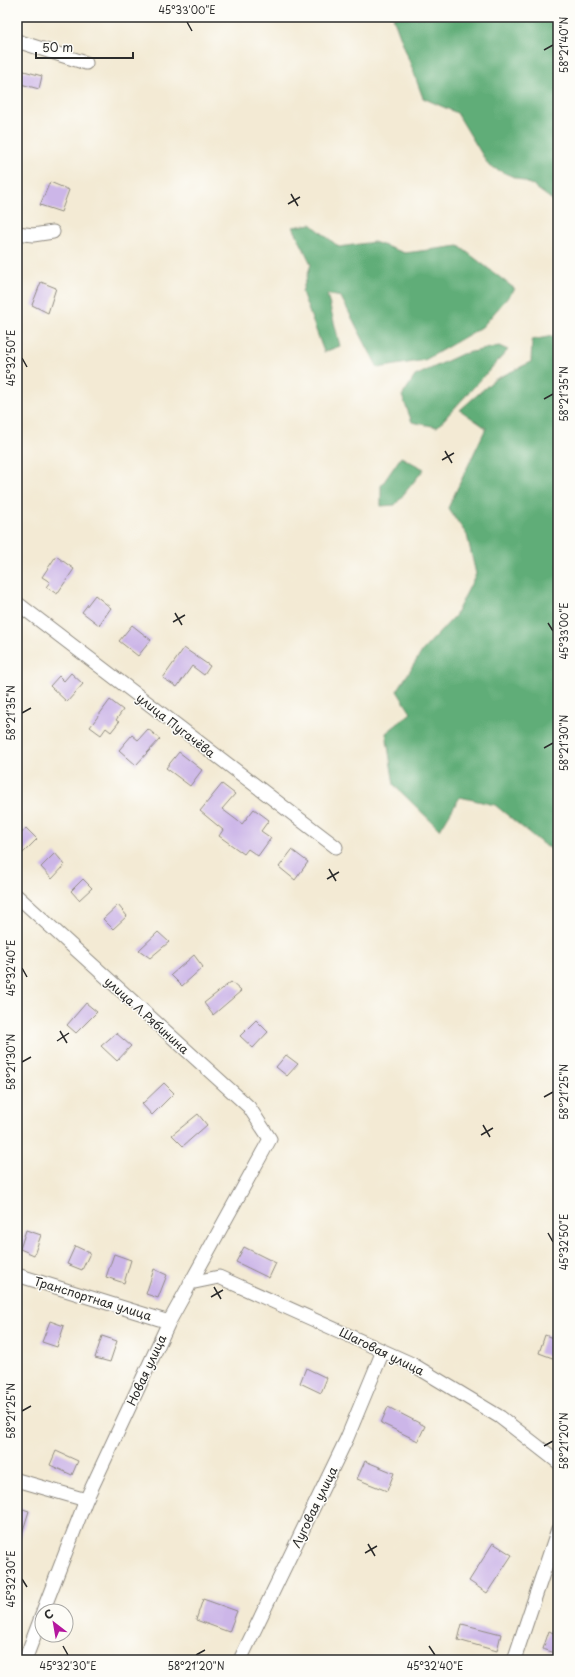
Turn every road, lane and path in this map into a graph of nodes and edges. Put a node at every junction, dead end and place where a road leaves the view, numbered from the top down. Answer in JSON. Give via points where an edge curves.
{"nodes":[{"id":1,"x":17,"y":41,"type":"edge"},
{"id":2,"x":86,"y":63,"type":"dead end"},
{"id":3,"x":53,"y":232,"type":"dead end"},
{"id":4,"x":17,"y":233,"type":"edge"},
{"id":5,"x":17,"y":602,"type":"edge"},
{"id":6,"x":336,"y":847,"type":"dead end"},
{"id":7,"x":17,"y":896,"type":"edge"},
{"id":8,"x":270,"y":1139,"type":"joint"},
{"id":9,"x":17,"y":1275,"type":"edge"},
{"id":10,"x":190,"y":1283,"type":"junction"},
{"id":11,"x":169,"y":1322,"type":"junction"},
{"id":12,"x":383,"y":1351,"type":"junction"},
{"id":13,"x":558,"y":1462,"type":"edge"},
{"id":14,"x":17,"y":1480,"type":"edge"},
{"id":15,"x":86,"y":1500,"type":"junction"},
{"id":16,"x":558,"y":1529,"type":"edge"},
{"id":17,"x":46,"y":1603,"type":"edge"},
{"id":18,"x":34,"y":1636,"type":"edge"},
{"id":19,"x":26,"y":1658,"type":"edge"},
{"id":20,"x":240,"y":1660,"type":"edge"},
{"id":21,"x":514,"y":1660,"type":"edge"}],
"edges":[{"from":1,"to":2,"type":"street"},
{"from":3,"to":4,"type":"street","via":[[33,235]]},
{"from":5,"to":6,"type":"street","name":"улица Пугачёва"},
{"from":7,"to":8,"type":"street","name":"улица Л.Рябинина","via":[[249,1107]]},
{"from":8,"to":10,"type":"street","name":"Новая улица"},
{"from":9,"to":11,"type":"street","name":"Транспортная улица"},
{"from":10,"to":11,"type":"street","name":"Новая улица"},
{"from":10,"to":12,"type":"street","name":"Шаговая улица","via":[[219,1277]]},
{"from":11,"to":15,"type":"street","name":"Новая улица"},
{"from":12,"to":13,"type":"street","name":"Шаговая улица","via":[[412,1364],[500,1417]]},
{"from":12,"to":20,"type":"street","name":"Луговая улица","via":[[347,1438]]},
{"from":14,"to":15,"type":"street"},
{"from":15,"to":17,"type":"street","name":"Новая улица"},
{"from":16,"to":21,"type":"street"},
{"from":18,"to":19,"type":"street"}]}
